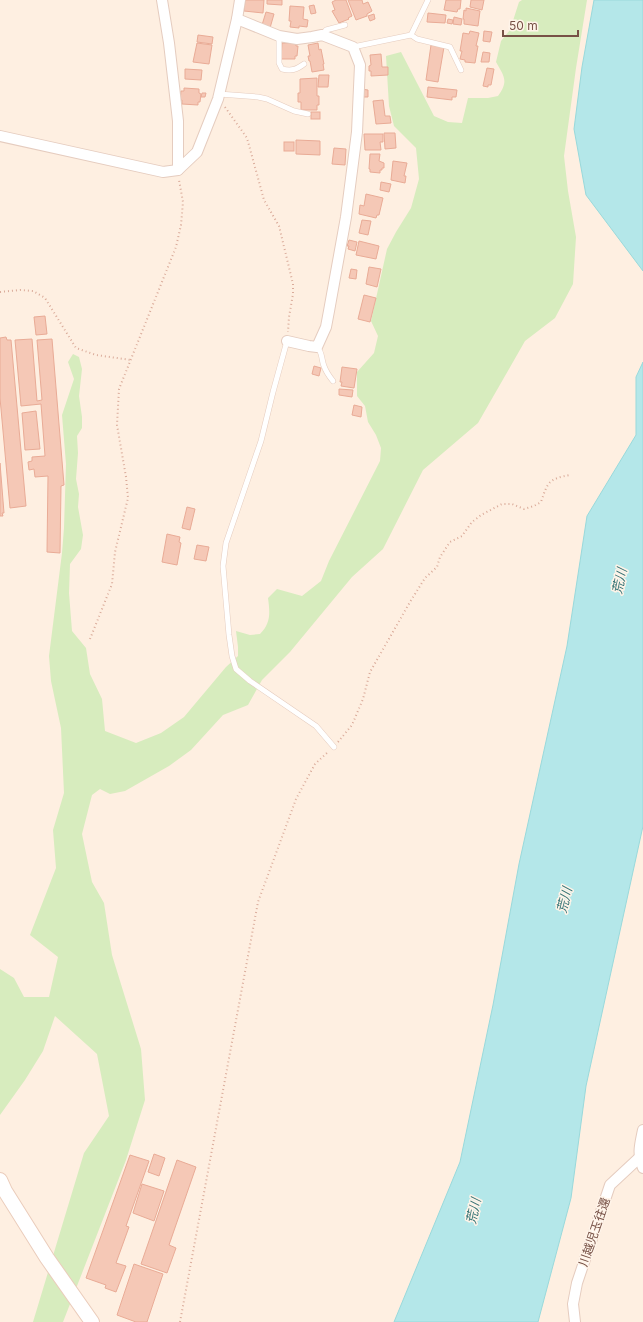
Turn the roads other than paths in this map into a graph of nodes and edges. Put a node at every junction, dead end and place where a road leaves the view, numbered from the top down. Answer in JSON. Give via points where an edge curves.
{"nodes":[{"id":1,"x":162,"y":0,"type":"edge"},
{"id":2,"x":240,"y":0,"type":"edge"},
{"id":3,"x":428,"y":0,"type":"edge"},
{"id":4,"x":237,"y":19,"type":"junction"},
{"id":5,"x":344,"y":25,"type":"dead end"},
{"id":6,"x":322,"y":35,"type":"junction"},
{"id":7,"x":411,"y":35,"type":"junction"},
{"id":8,"x":279,"y":36,"type":"junction"},
{"id":9,"x":353,"y":47,"type":"junction"},
{"id":10,"x":304,"y":64,"type":"dead end"},
{"id":11,"x":461,"y":70,"type":"dead end"},
{"id":12,"x":219,"y":96,"type":"junction"},
{"id":13,"x":308,"y":114,"type":"dead end"},
{"id":14,"x":0,"y":136,"type":"edge"},
{"id":15,"x":178,"y":170,"type":"junction"},
{"id":16,"x":288,"y":341,"type":"joint"},
{"id":17,"x":317,"y":347,"type":"junction"},
{"id":18,"x":333,"y":381,"type":"dead end"},
{"id":19,"x":334,"y":747,"type":"road end"},
{"id":20,"x":643,"y":1130,"type":"edge"},
{"id":21,"x":641,"y":1156,"type":"edge"},
{"id":22,"x":643,"y":1168,"type":"edge"},
{"id":23,"x":0,"y":1180,"type":"edge"},
{"id":24,"x":92,"y":1322,"type":"edge"},
{"id":25,"x":574,"y":1322,"type":"edge"}],
"edges":[{"from":1,"to":15,"type":"street","via":[[178,121]]},
{"from":2,"to":4,"type":"street"},
{"from":3,"to":7,"type":"lane"},
{"from":4,"to":8,"type":"street"},
{"from":4,"to":12,"type":"street"},
{"from":5,"to":6,"type":"lane","via":[[326,30]]},
{"from":6,"to":8,"type":"street","via":[[297,39]]},
{"from":6,"to":9,"type":"street"},
{"from":7,"to":9,"type":"lane"},
{"from":7,"to":11,"type":"lane","via":[[417,39],[450,47]]},
{"from":8,"to":10,"type":"lane","via":[[279,63],[282,69],[297,69]]},
{"from":9,"to":17,"type":"street","via":[[360,65],[357,132],[330,311]]},
{"from":12,"to":13,"type":"lane","via":[[267,98],[294,111]]},
{"from":12,"to":15,"type":"street","via":[[197,152]]},
{"from":14,"to":15,"type":"street","via":[[163,172]]},
{"from":16,"to":17,"type":"street"},
{"from":16,"to":19,"type":"lane","via":[[261,441],[226,543],[223,566],[232,656],[236,669],[316,726]]},
{"from":17,"to":18,"type":"lane","via":[[321,351],[326,374]]},
{"from":20,"to":21,"type":"street","via":[[639,1147]]},
{"from":21,"to":22,"type":"street"},
{"from":21,"to":25,"type":"street","name":"川越児玉往還","via":[[610,1185],[576,1283]]},
{"from":23,"to":24,"type":"street","via":[[26,1225]]}]}
